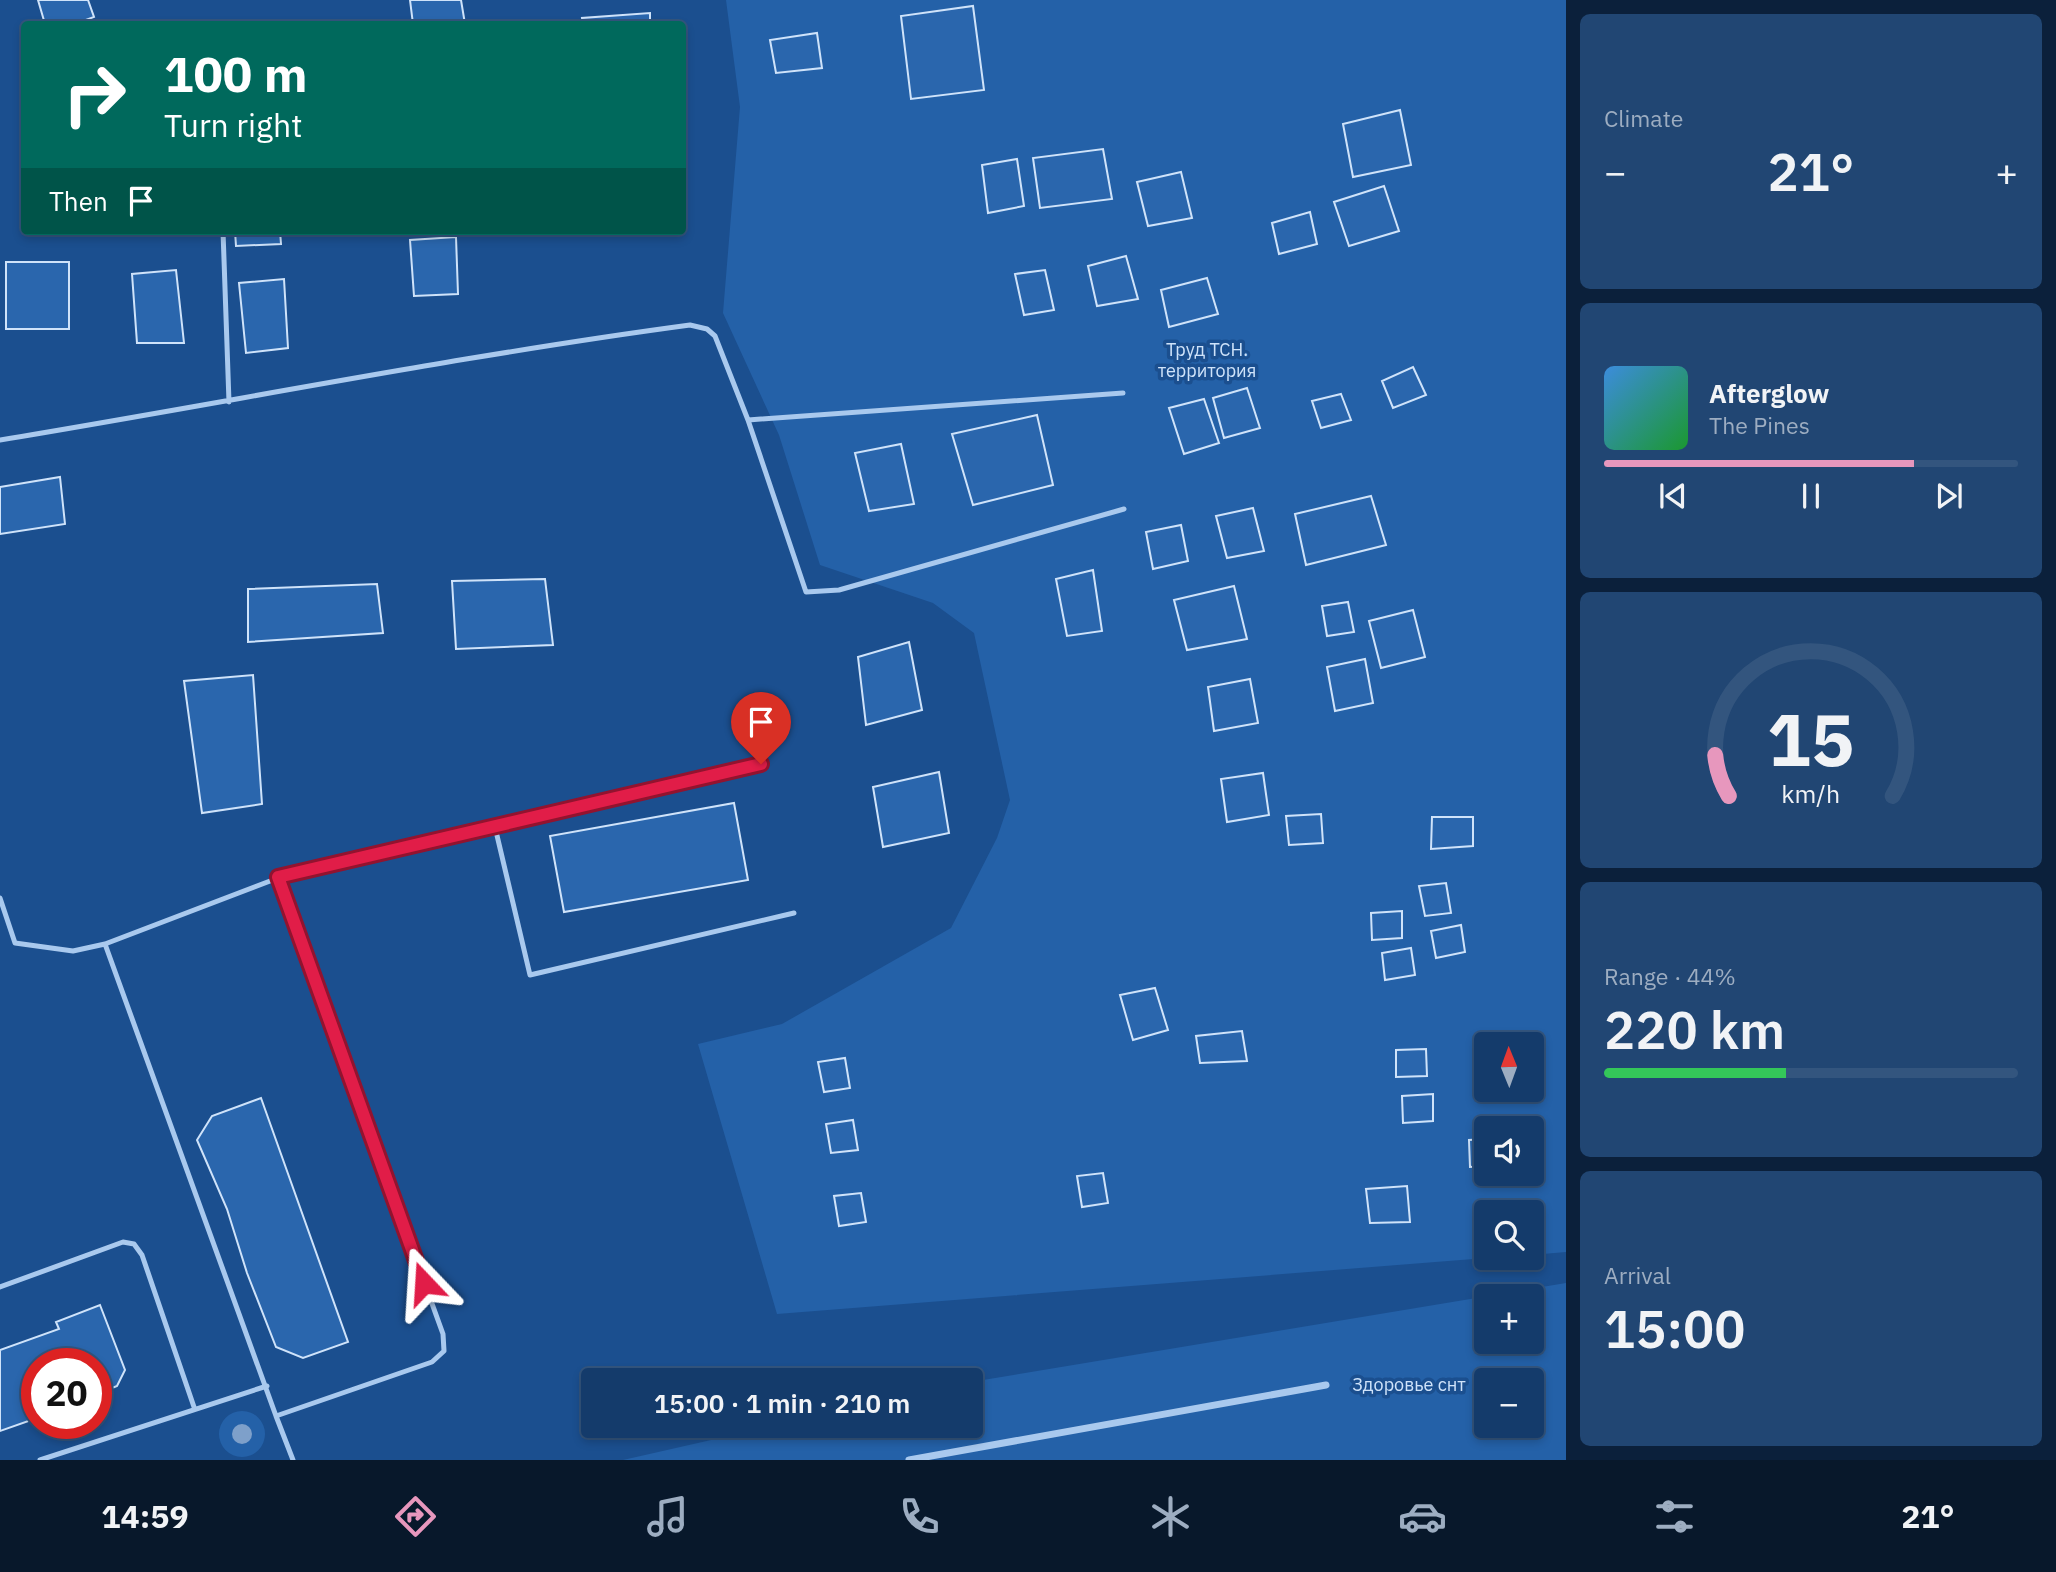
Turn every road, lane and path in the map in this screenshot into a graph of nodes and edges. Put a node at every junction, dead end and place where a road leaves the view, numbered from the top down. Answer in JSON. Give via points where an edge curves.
{"nodes":[{"id":1,"x":223,"y":235,"type":"edge"},
{"id":2,"x":1123,"y":393,"type":"dead end"},
{"id":3,"x":229,"y":402,"type":"junction"},
{"id":4,"x":748,"y":420,"type":"junction"},
{"id":5,"x":0,"y":440,"type":"edge"},
{"id":6,"x":1124,"y":509,"type":"dead end"},
{"id":7,"x":761,"y":764,"type":"dead end"},
{"id":8,"x":495,"y":827,"type":"junction"},
{"id":9,"x":278,"y":877,"type":"junction"},
{"id":10,"x":0,"y":898,"type":"edge"},
{"id":11,"x":794,"y":913,"type":"dead end"},
{"id":12,"x":105,"y":944,"type":"junction"},
{"id":13,"x":0,"y":1287,"type":"edge"},
{"id":14,"x":1326,"y":1385,"type":"dead end"},
{"id":15,"x":267,"y":1386,"type":"junction"},
{"id":16,"x":194,"y":1407,"type":"junction"},
{"id":17,"x":276,"y":1416,"type":"junction"},
{"id":18,"x":40,"y":1460,"type":"edge"},
{"id":19,"x":293,"y":1460,"type":"edge"},
{"id":20,"x":909,"y":1460,"type":"edge"}],
"edges":[{"from":1,"to":3,"type":"lane"},
{"from":2,"to":4,"type":"lane"},
{"from":3,"to":4,"type":"lane","via":[[530,347],[690,325],[715,336]]},
{"from":3,"to":5,"type":"lane"},
{"from":4,"to":6,"type":"lane","via":[[806,592],[839,590]]},
{"from":7,"to":8,"type":"lane"},
{"from":8,"to":9,"type":"lane"},
{"from":8,"to":11,"type":"lane","via":[[530,975]]},
{"from":9,"to":12,"type":"lane"},
{"from":9,"to":17,"type":"lane","via":[[443,1334],[444,1351],[432,1362]]},
{"from":10,"to":12,"type":"lane","via":[[16,943],[73,951]]},
{"from":12,"to":15,"type":"lane"},
{"from":13,"to":16,"type":"lane","via":[[123,1242],[134,1244],[142,1255]]},
{"from":14,"to":20,"type":"street"},
{"from":15,"to":16,"type":"lane"},
{"from":15,"to":17,"type":"lane"},
{"from":16,"to":18,"type":"lane"},
{"from":17,"to":19,"type":"lane"}]}
